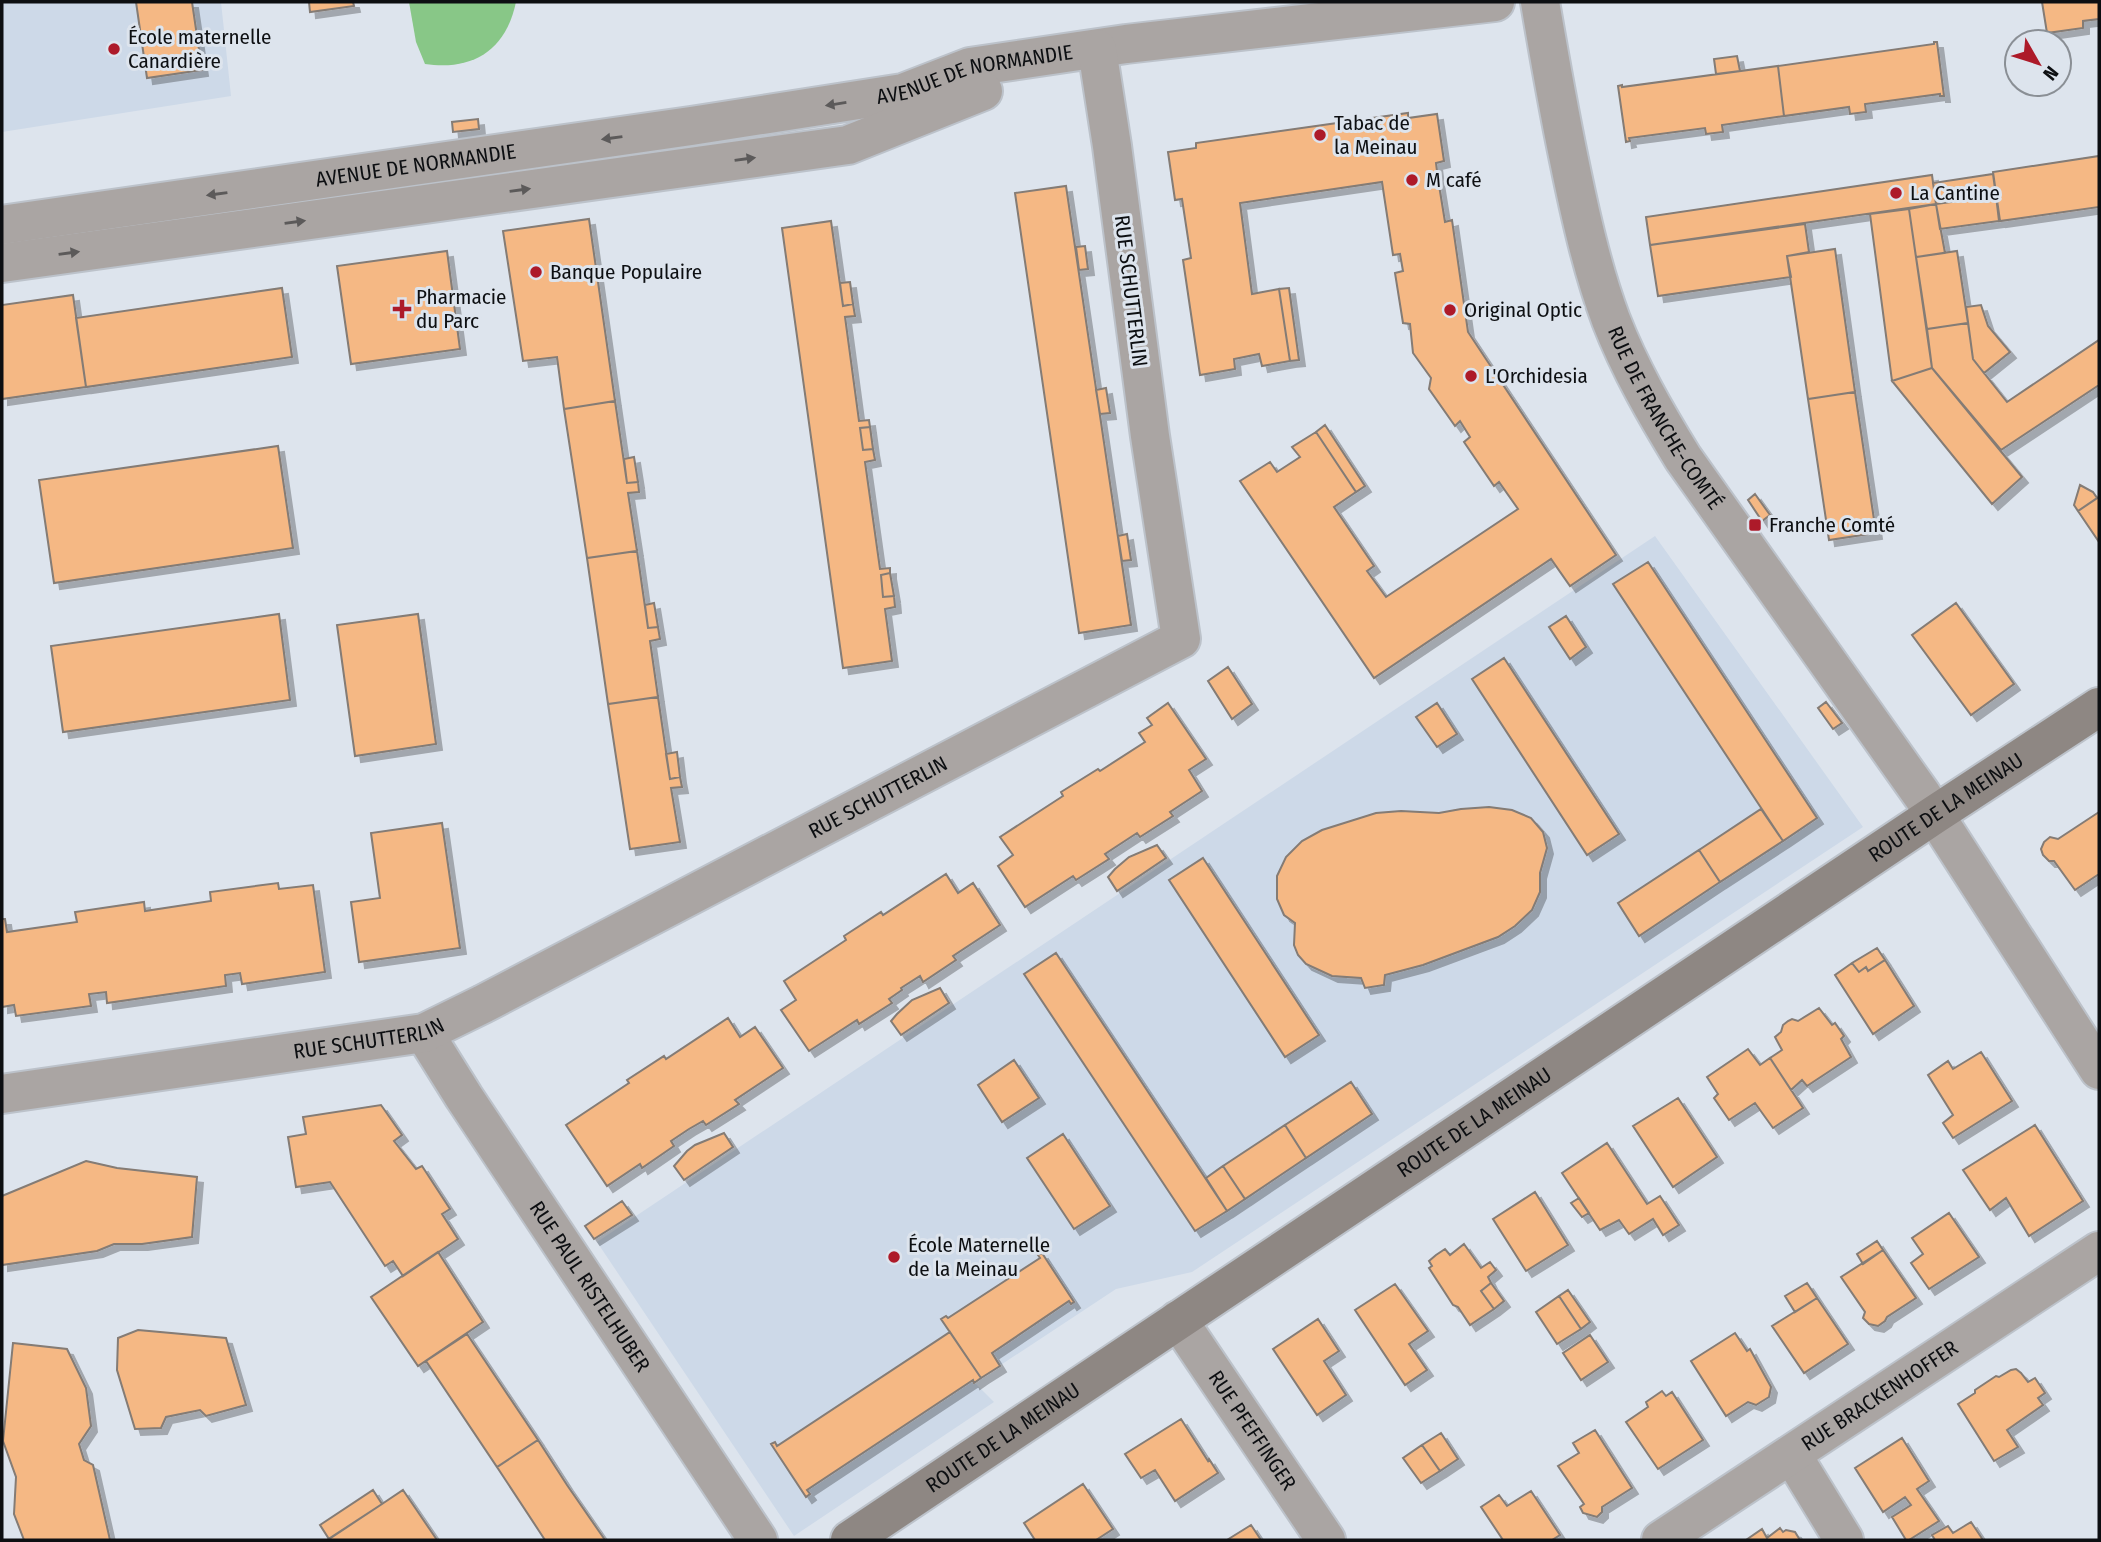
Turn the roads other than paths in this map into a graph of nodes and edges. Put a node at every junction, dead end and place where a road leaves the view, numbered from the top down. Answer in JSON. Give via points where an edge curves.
{"nodes":[{"id":1,"x":1495,"y":2,"type":"edge"},
{"id":2,"x":1540,"y":2,"type":"edge"},
{"id":3,"x":1083,"y":51,"type":"junction"},
{"id":4,"x":2,"y":225,"type":"edge"},
{"id":5,"x":2,"y":263,"type":"edge"},
{"id":6,"x":2099,"y":708,"type":"edge"},
{"id":7,"x":1934,"y":815,"type":"junction"},
{"id":8,"x":424,"y":1032,"type":"junction"},
{"id":9,"x":2099,"y":1070,"type":"edge"},
{"id":10,"x":2,"y":1094,"type":"edge"},
{"id":11,"x":2099,"y":1251,"type":"edge"},
{"id":12,"x":1178,"y":1320,"type":"junction"},
{"id":13,"x":1792,"y":1455,"type":"junction"},
{"id":14,"x":758,"y":1540,"type":"edge"},
{"id":15,"x":850,"y":1540,"type":"edge"},
{"id":16,"x":1326,"y":1540,"type":"edge"},
{"id":17,"x":1661,"y":1540,"type":"edge"},
{"id":18,"x":1844,"y":1540,"type":"edge"}],
"edges":[{"from":1,"to":3,"type":"street"},
{"from":2,"to":7,"type":"street","name":"RUE DE FRANCHE-COMTÉ","via":[[1595,274],[1632,369],[1683,458]]},
{"from":3,"to":4,"type":"street","name":"AVENUE DE NORMANDIE","one_way":true,"via":[[971,67],[903,93]]},
{"from":5,"to":3,"type":"street","name":"AVENUE DE NORMANDIE","one_way":true,"via":[[848,145],[974,94],[1053,71]]},
{"from":3,"to":8,"type":"street","name":"RUE SCHUTTERLIN","via":[[1114,159],[1181,639]]},
{"from":6,"to":7,"type":"street","name":"ROUTE DE LA MEINAU"},
{"from":7,"to":9,"type":"street","name":"RUE DE FRANCHE-COMTÉ"},
{"from":7,"to":12,"type":"street","name":"ROUTE DE LA MEINAU"},
{"from":8,"to":10,"type":"street","name":"RUE SCHUTTERLIN"},
{"from":8,"to":14,"type":"street","name":"RUE PAUL RISTELHUBER"},
{"from":11,"to":13,"type":"street","name":"RUE BRACKENHOFFER"},
{"from":12,"to":15,"type":"street","name":"ROUTE DE LA MEINAU"},
{"from":12,"to":16,"type":"street","name":"RUE PFEFFINGER"},
{"from":13,"to":17,"type":"street","name":"RUE BRACKENHOFFER"},
{"from":13,"to":18,"type":"street"}]}
